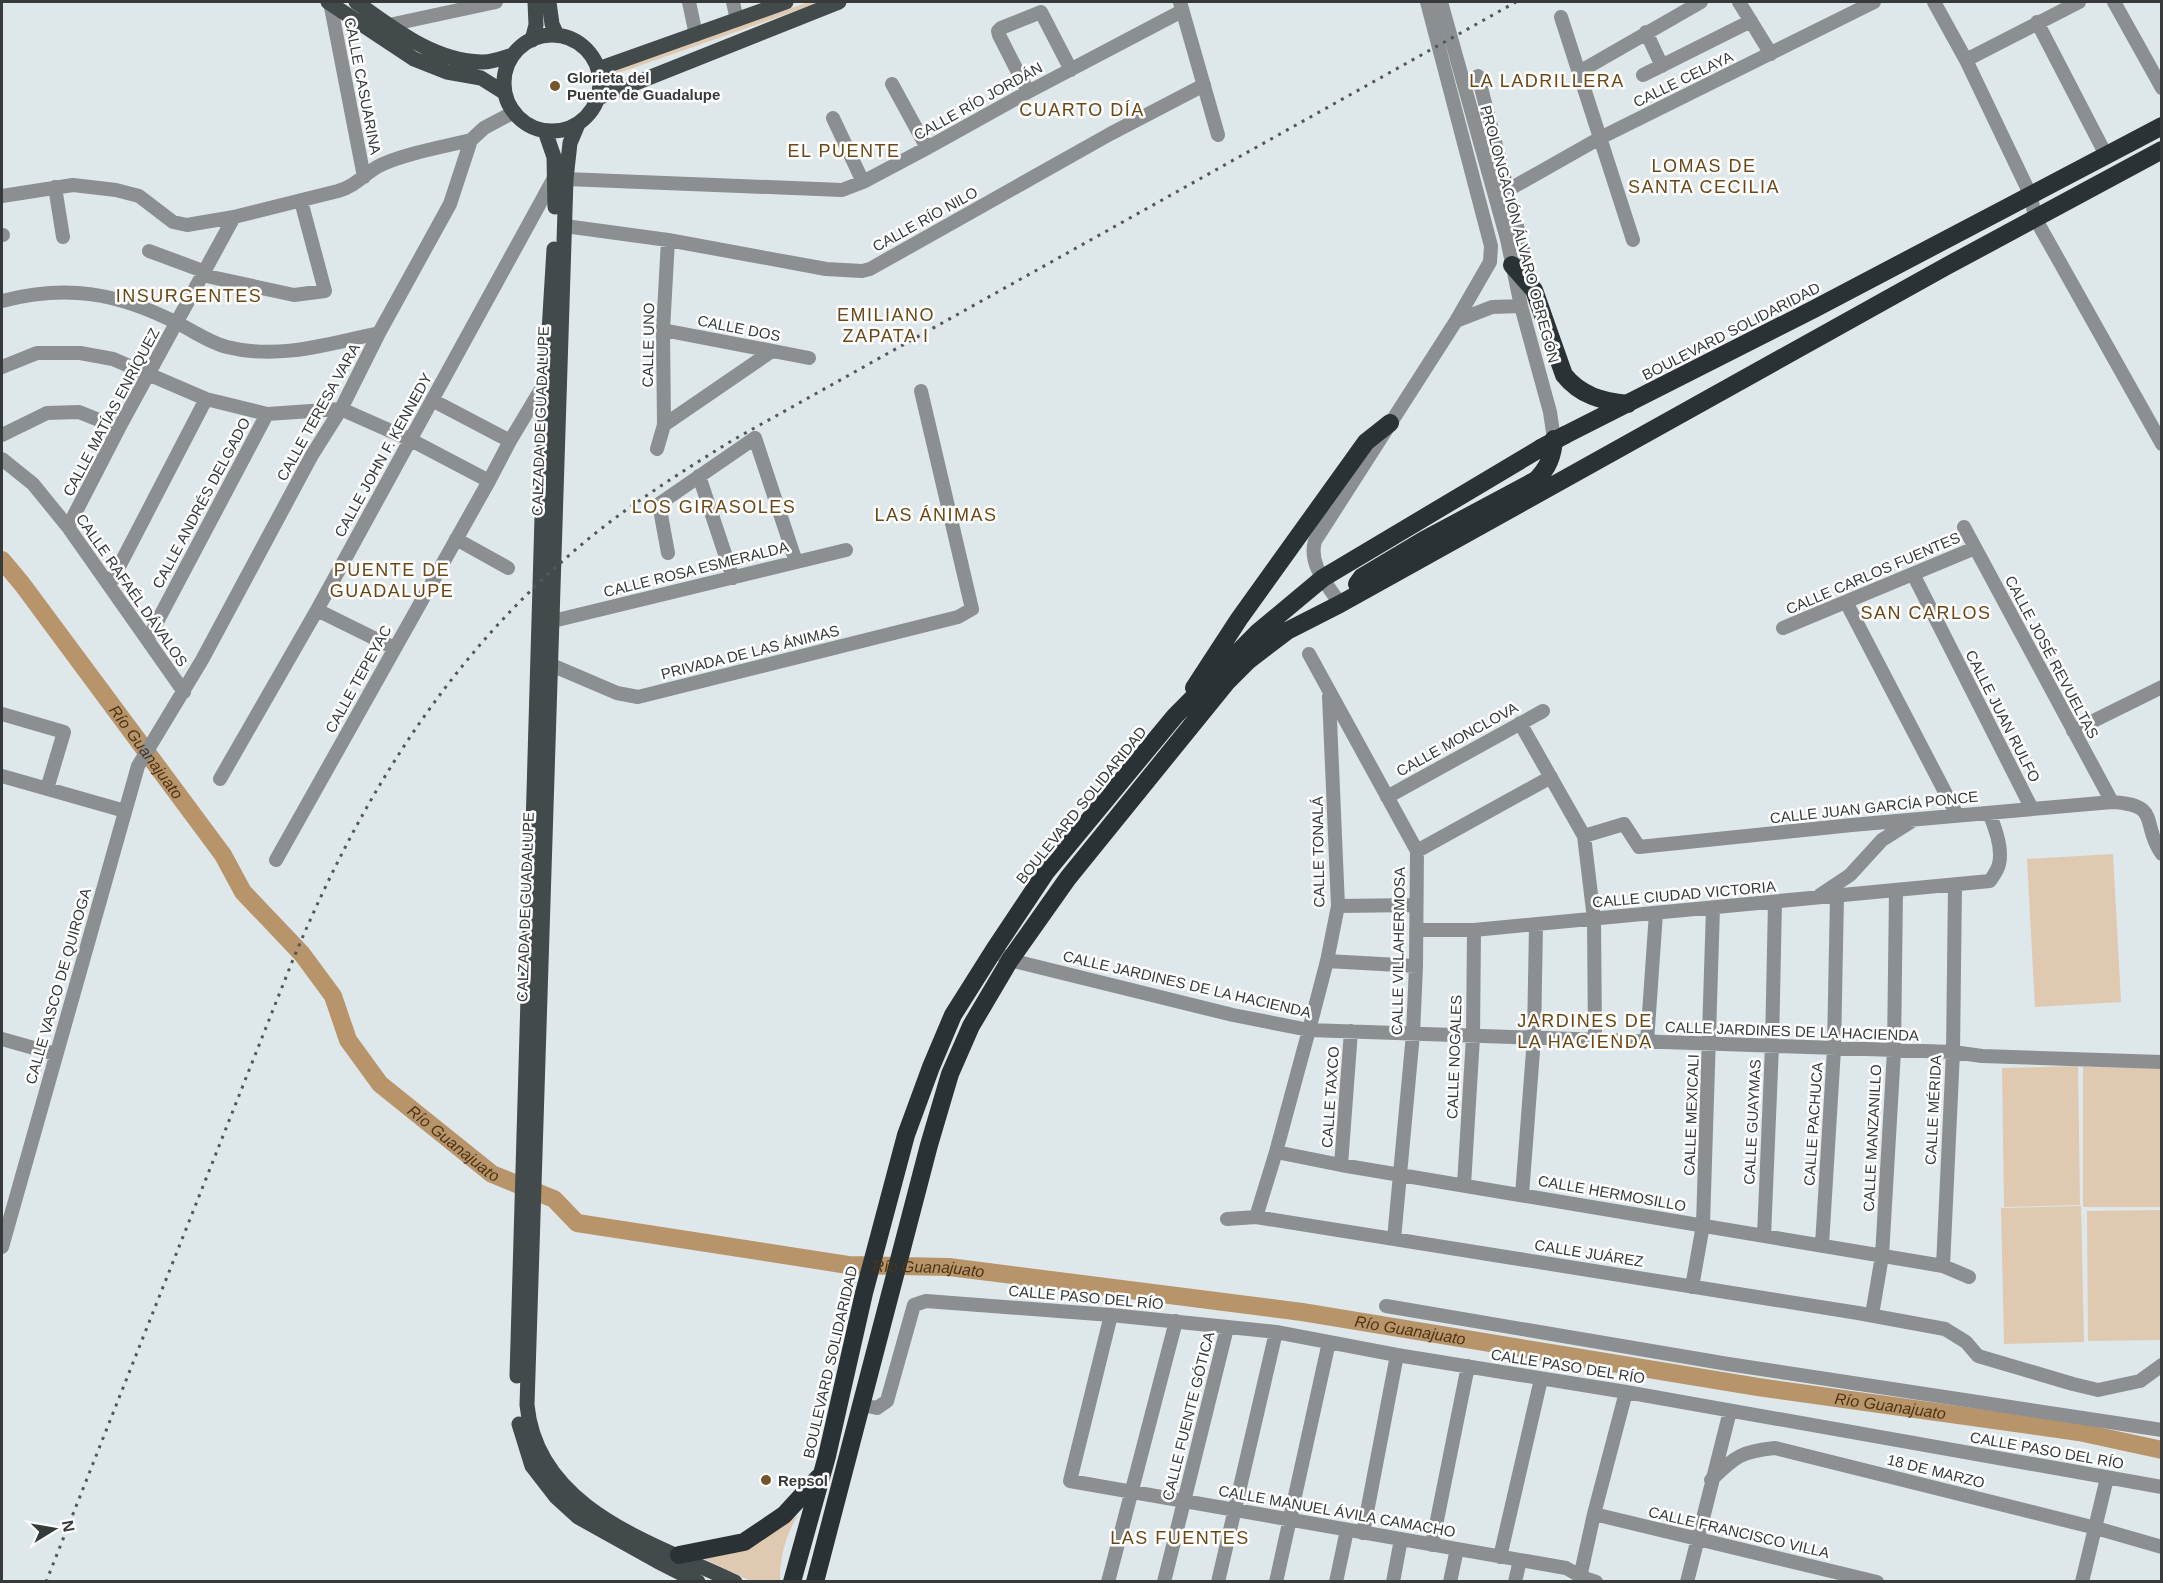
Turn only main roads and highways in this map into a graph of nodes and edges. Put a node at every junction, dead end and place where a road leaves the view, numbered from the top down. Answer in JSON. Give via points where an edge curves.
{"nodes":[{"id":1,"x":329,"y":2,"type":"edge"},
{"id":2,"x":356,"y":2,"type":"edge"},
{"id":3,"x":535,"y":2,"type":"edge"},
{"id":4,"x":549,"y":2,"type":"edge"},
{"id":5,"x":786,"y":2,"type":"edge"},
{"id":6,"x":839,"y":2,"type":"edge"},
{"id":7,"x":556,"y":35,"type":"junction"},
{"id":8,"x":531,"y":39,"type":"junction"},
{"id":9,"x":513,"y":55,"type":"junction"},
{"id":10,"x":598,"y":69,"type":"junction"},
{"id":11,"x":505,"y":93,"type":"junction"},
{"id":12,"x":598,"y":98,"type":"junction"},
{"id":13,"x":578,"y":124,"type":"junction"},
{"id":14,"x":2162,"y":126,"type":"edge"},
{"id":15,"x":545,"y":131,"type":"junction"},
{"id":16,"x":2162,"y":150,"type":"edge"},
{"id":17,"x":561,"y":178,"type":"junction"},
{"id":18,"x":1512,"y":265,"type":"road end"},
{"id":19,"x":1628,"y":404,"type":"junction"},
{"id":20,"x":1390,"y":423,"type":"road end"},
{"id":21,"x":1554,"y":440,"type":"junction"},
{"id":22,"x":1340,"y":604,"type":"junction"},
{"id":23,"x":545,"y":662,"type":"junction"},
{"id":24,"x":1175,"y":717,"type":"junction"},
{"id":25,"x":527,"y":1221,"type":"junction"},
{"id":26,"x":822,"y":1474,"type":"junction"},
{"id":27,"x":679,"y":1556,"type":"junction"},
{"id":28,"x":698,"y":1581,"type":"edge"},
{"id":29,"x":735,"y":1581,"type":"edge"},
{"id":30,"x":792,"y":1581,"type":"edge"},
{"id":31,"x":815,"y":1581,"type":"edge"}],
"edges":[{"from":1,"to":11,"type":"main road","via":[[414,59],[447,72],[481,78]]},
{"from":2,"to":9,"type":"main road","via":[[420,45],[452,57],[482,63]]},
{"from":3,"to":8,"type":"main road","via":[[536,25]]},
{"from":4,"to":7,"type":"main road"},
{"from":5,"to":10,"type":"main road"},
{"from":6,"to":12,"type":"main road"},
{"from":7,"to":8,"type":"main road"},
{"from":7,"to":10,"type":"main road","via":[[582,46]]},
{"from":8,"to":9,"type":"main road"},
{"from":9,"to":11,"type":"main road","via":[[504,80]]},
{"from":10,"to":12,"type":"main road"},
{"from":11,"to":15,"type":"main road","via":[[522,121]]},
{"from":12,"to":13,"type":"main road"},
{"from":13,"to":15,"type":"main road"},
{"from":13,"to":17,"type":"main road","name":"CALZADA DE GUADALUPE"},
{"from":14,"to":19,"type":"highway","name":"BOULEVARD SOLIDARIDAD"},
{"from":15,"to":17,"type":"main road","name":"CALZADA DE GUADALUPE"},
{"from":16,"to":22,"type":"highway"},
{"from":17,"to":23,"type":"main road","name":"CALZADA DE GUADALUPE","via":[[546,380]]},
{"from":17,"to":23,"type":"main road","name":"CALZADA DE GUADALUPE","via":[[565,226],[553,621]]},
{"from":18,"to":19,"type":"highway","via":[[1534,290],[1564,375],[1572,385],[1593,398]]},
{"from":19,"to":21,"type":"highway","name":"BOULEVARD SOLIDARIDAD"},
{"from":20,"to":24,"type":"highway","via":[[1366,442],[1239,619]]},
{"from":21,"to":22,"type":"highway","via":[[1550,462],[1536,480],[1362,578]]},
{"from":21,"to":24,"type":"highway","name":"BOULEVARD SOLIDARIDAD","via":[[1323,578],[1257,633]]},
{"from":22,"to":31,"type":"highway","via":[[1287,631],[1226,682],[1068,878],[1010,960],[971,1026],[950,1074]]},
{"from":23,"to":25,"type":"main road","name":"CALZADA DE GUADALUPE"},
{"from":24,"to":26,"type":"highway","name":"BOULEVARD SOLIDARIDAD","via":[[1046,872],[953,1015],[906,1135]]},
{"from":25,"to":27,"type":"main road","name":"CALZADA DE GUADALUPE","via":[[527,1405],[532,1434],[551,1472],[581,1503],[620,1528]]},
{"from":25,"to":28,"type":"main road","name":"CALZADA DE GUADALUPE","via":[[517,1405],[520,1432],[532,1466],[578,1517]]},
{"from":26,"to":27,"type":"highway","via":[[784,1515],[744,1542]]},
{"from":26,"to":30,"type":"highway","name":"BOULEVARD SOLIDARIDAD"},
{"from":27,"to":29,"type":"main road","name":"CALZADA DE GUADALUPE"}]}
